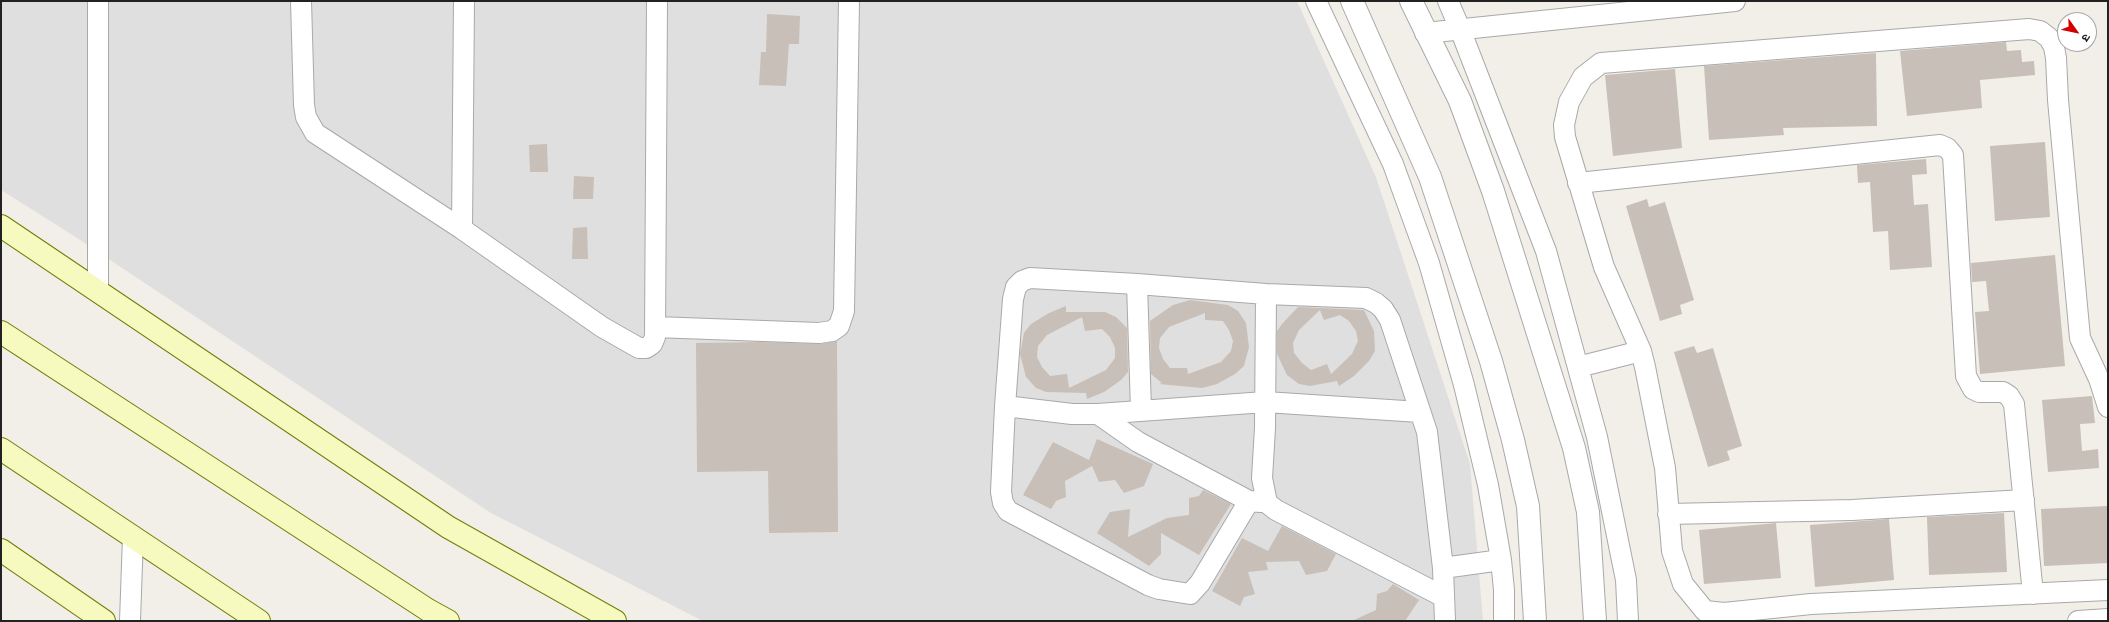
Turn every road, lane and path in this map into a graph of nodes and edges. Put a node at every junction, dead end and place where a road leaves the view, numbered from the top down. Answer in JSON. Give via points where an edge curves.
{"nodes":[{"id":1,"x":98,"y":1,"type":"edge"},
{"id":2,"x":301,"y":1,"type":"edge"},
{"id":3,"x":464,"y":1,"type":"edge"},
{"id":4,"x":657,"y":1,"type":"edge"},
{"id":5,"x":849,"y":1,"type":"edge"},
{"id":6,"x":1316,"y":1,"type":"edge"},
{"id":7,"x":1352,"y":1,"type":"edge"},
{"id":8,"x":1411,"y":1,"type":"edge"},
{"id":9,"x":1448,"y":1,"type":"edge"},
{"id":10,"x":1735,"y":1,"type":"edge"},
{"id":11,"x":1604,"y":8,"type":"edge"},
{"id":12,"x":1460,"y":29,"type":"junction"},
{"id":13,"x":1425,"y":32,"type":"junction"},
{"id":14,"x":1578,"y":183,"type":"junction"},
{"id":15,"x":1,"y":226,"type":"edge"},
{"id":16,"x":462,"y":229,"type":"junction"},
{"id":17,"x":1137,"y":284,"type":"junction"},
{"id":18,"x":98,"y":292,"type":"junction"},
{"id":19,"x":1266,"y":294,"type":"junction"},
{"id":20,"x":655,"y":327,"type":"junction"},
{"id":21,"x":1,"y":332,"type":"edge"},
{"id":22,"x":1641,"y":351,"type":"junction"},
{"id":23,"x":1578,"y":367,"type":"junction"},
{"id":24,"x":1265,"y":402,"type":"junction"},
{"id":25,"x":1005,"y":406,"type":"junction"},
{"id":26,"x":2108,"y":407,"type":"edge"},
{"id":27,"x":1141,"y":410,"type":"junction"},
{"id":28,"x":1420,"y":412,"type":"junction"},
{"id":29,"x":1098,"y":414,"type":"junction"},
{"id":30,"x":1,"y":449,"type":"edge"},
{"id":31,"x":2024,"y":500,"type":"junction"},
{"id":32,"x":1258,"y":502,"type":"junction"},
{"id":33,"x":1668,"y":514,"type":"junction"},
{"id":34,"x":133,"y":536,"type":"junction"},
{"id":35,"x":1,"y":550,"type":"edge"},
{"id":36,"x":1501,"y":560,"type":"junction"},
{"id":37,"x":1443,"y":568,"type":"junction"},
{"id":38,"x":2108,"y":590,"type":"edge"},
{"id":39,"x":2033,"y":594,"type":"junction"},
{"id":40,"x":1444,"y":598,"type":"junction"},
{"id":41,"x":92,"y":617,"type":"edge"},
{"id":42,"x":2108,"y":619,"type":"edge"},
{"id":43,"x":130,"y":621,"type":"edge"},
{"id":44,"x":259,"y":621,"type":"edge"},
{"id":45,"x":448,"y":621,"type":"edge"},
{"id":46,"x":615,"y":621,"type":"edge"},
{"id":47,"x":1445,"y":621,"type":"edge"},
{"id":48,"x":1504,"y":621,"type":"edge"},
{"id":49,"x":1535,"y":621,"type":"edge"},
{"id":50,"x":1595,"y":621,"type":"edge"},
{"id":51,"x":1628,"y":621,"type":"edge"},
{"id":52,"x":2078,"y":621,"type":"edge"}],
"edges":[{"from":1,"to":18,"type":"street"},
{"from":2,"to":16,"type":"street","via":[[304,105],[310,126],[330,144]]},
{"from":3,"to":16,"type":"street"},
{"from":4,"to":20,"type":"street"},
{"from":5,"to":20,"type":"street","via":[[844,311],[839,326],[832,331],[819,333]]},
{"from":6,"to":36,"type":"street","via":[[1393,164],[1429,263],[1464,385],[1488,485]]},
{"from":7,"to":49,"type":"street","via":[[1430,177],[1491,362],[1528,506]]},
{"from":8,"to":13,"type":"street"},
{"from":9,"to":12,"type":"street"},
{"from":10,"to":11,"type":"street"},
{"from":11,"to":12,"type":"street"},
{"from":12,"to":13,"type":"street"},
{"from":12,"to":23,"type":"street","via":[[1546,251]]},
{"from":13,"to":50,"type":"street","via":[[1460,101],[1493,191],[1574,448],[1588,512]]},
{"from":14,"to":22,"type":"street","via":[[1604,268]]},
{"from":14,"to":26,"type":"street","via":[[1565,137],[1566,113],[1583,77],[1601,63],[2029,29],[2040,31],[2054,47],[2056,58],[2080,338],[2099,379]]},
{"from":14,"to":31,"type":"street","via":[[1940,145],[1947,148],[1953,155],[1966,376],[1973,389],[1979,392],[2003,392],[2014,404]]},
{"from":15,"to":18,"type":"main road"},
{"from":16,"to":20,"type":"street","via":[[602,328],[639,348],[646,348],[652,344]]},
{"from":17,"to":19,"type":"street"},
{"from":17,"to":25,"type":"street","via":[[1030,278],[1022,281],[1016,287],[1013,299]]},
{"from":17,"to":27,"type":"street"},
{"from":18,"to":46,"type":"main road","via":[[448,527]]},
{"from":19,"to":24,"type":"street"},
{"from":19,"to":28,"type":"street","via":[[1366,298],[1376,303],[1390,320]]},
{"from":21,"to":45,"type":"main road"},
{"from":22,"to":23,"type":"street"},
{"from":22,"to":33,"type":"street","via":[[1665,468]]},
{"from":23,"to":51,"type":"street","via":[[1597,437],[1626,580]]},
{"from":24,"to":27,"type":"street"},
{"from":24,"to":28,"type":"street"},
{"from":24,"to":32,"type":"street","via":[[1262,478]]},
{"from":25,"to":29,"type":"street","via":[[1072,414]]},
{"from":25,"to":32,"type":"street","via":[[1001,492],[1008,511],[1159,589],[1183,594],[1190,594],[1195,590]]},
{"from":27,"to":29,"type":"street"},
{"from":28,"to":37,"type":"street","via":[[1427,432]]},
{"from":29,"to":32,"type":"street","via":[[1138,442]]},
{"from":30,"to":34,"type":"main road"},
{"from":31,"to":33,"type":"street","via":[[1852,510]]},
{"from":31,"to":39,"type":"street"},
{"from":32,"to":40,"type":"street"},
{"from":33,"to":39,"type":"street","via":[[1672,551],[1683,584],[1705,611],[1712,613],[1811,604]]},
{"from":34,"to":43,"type":"street"},
{"from":34,"to":44,"type":"main road"},
{"from":35,"to":41,"type":"main road"},
{"from":36,"to":37,"type":"street"},
{"from":36,"to":48,"type":"street"},
{"from":37,"to":40,"type":"street"},
{"from":38,"to":39,"type":"street"},
{"from":40,"to":47,"type":"street"},
{"from":42,"to":52,"type":"street"}]}
